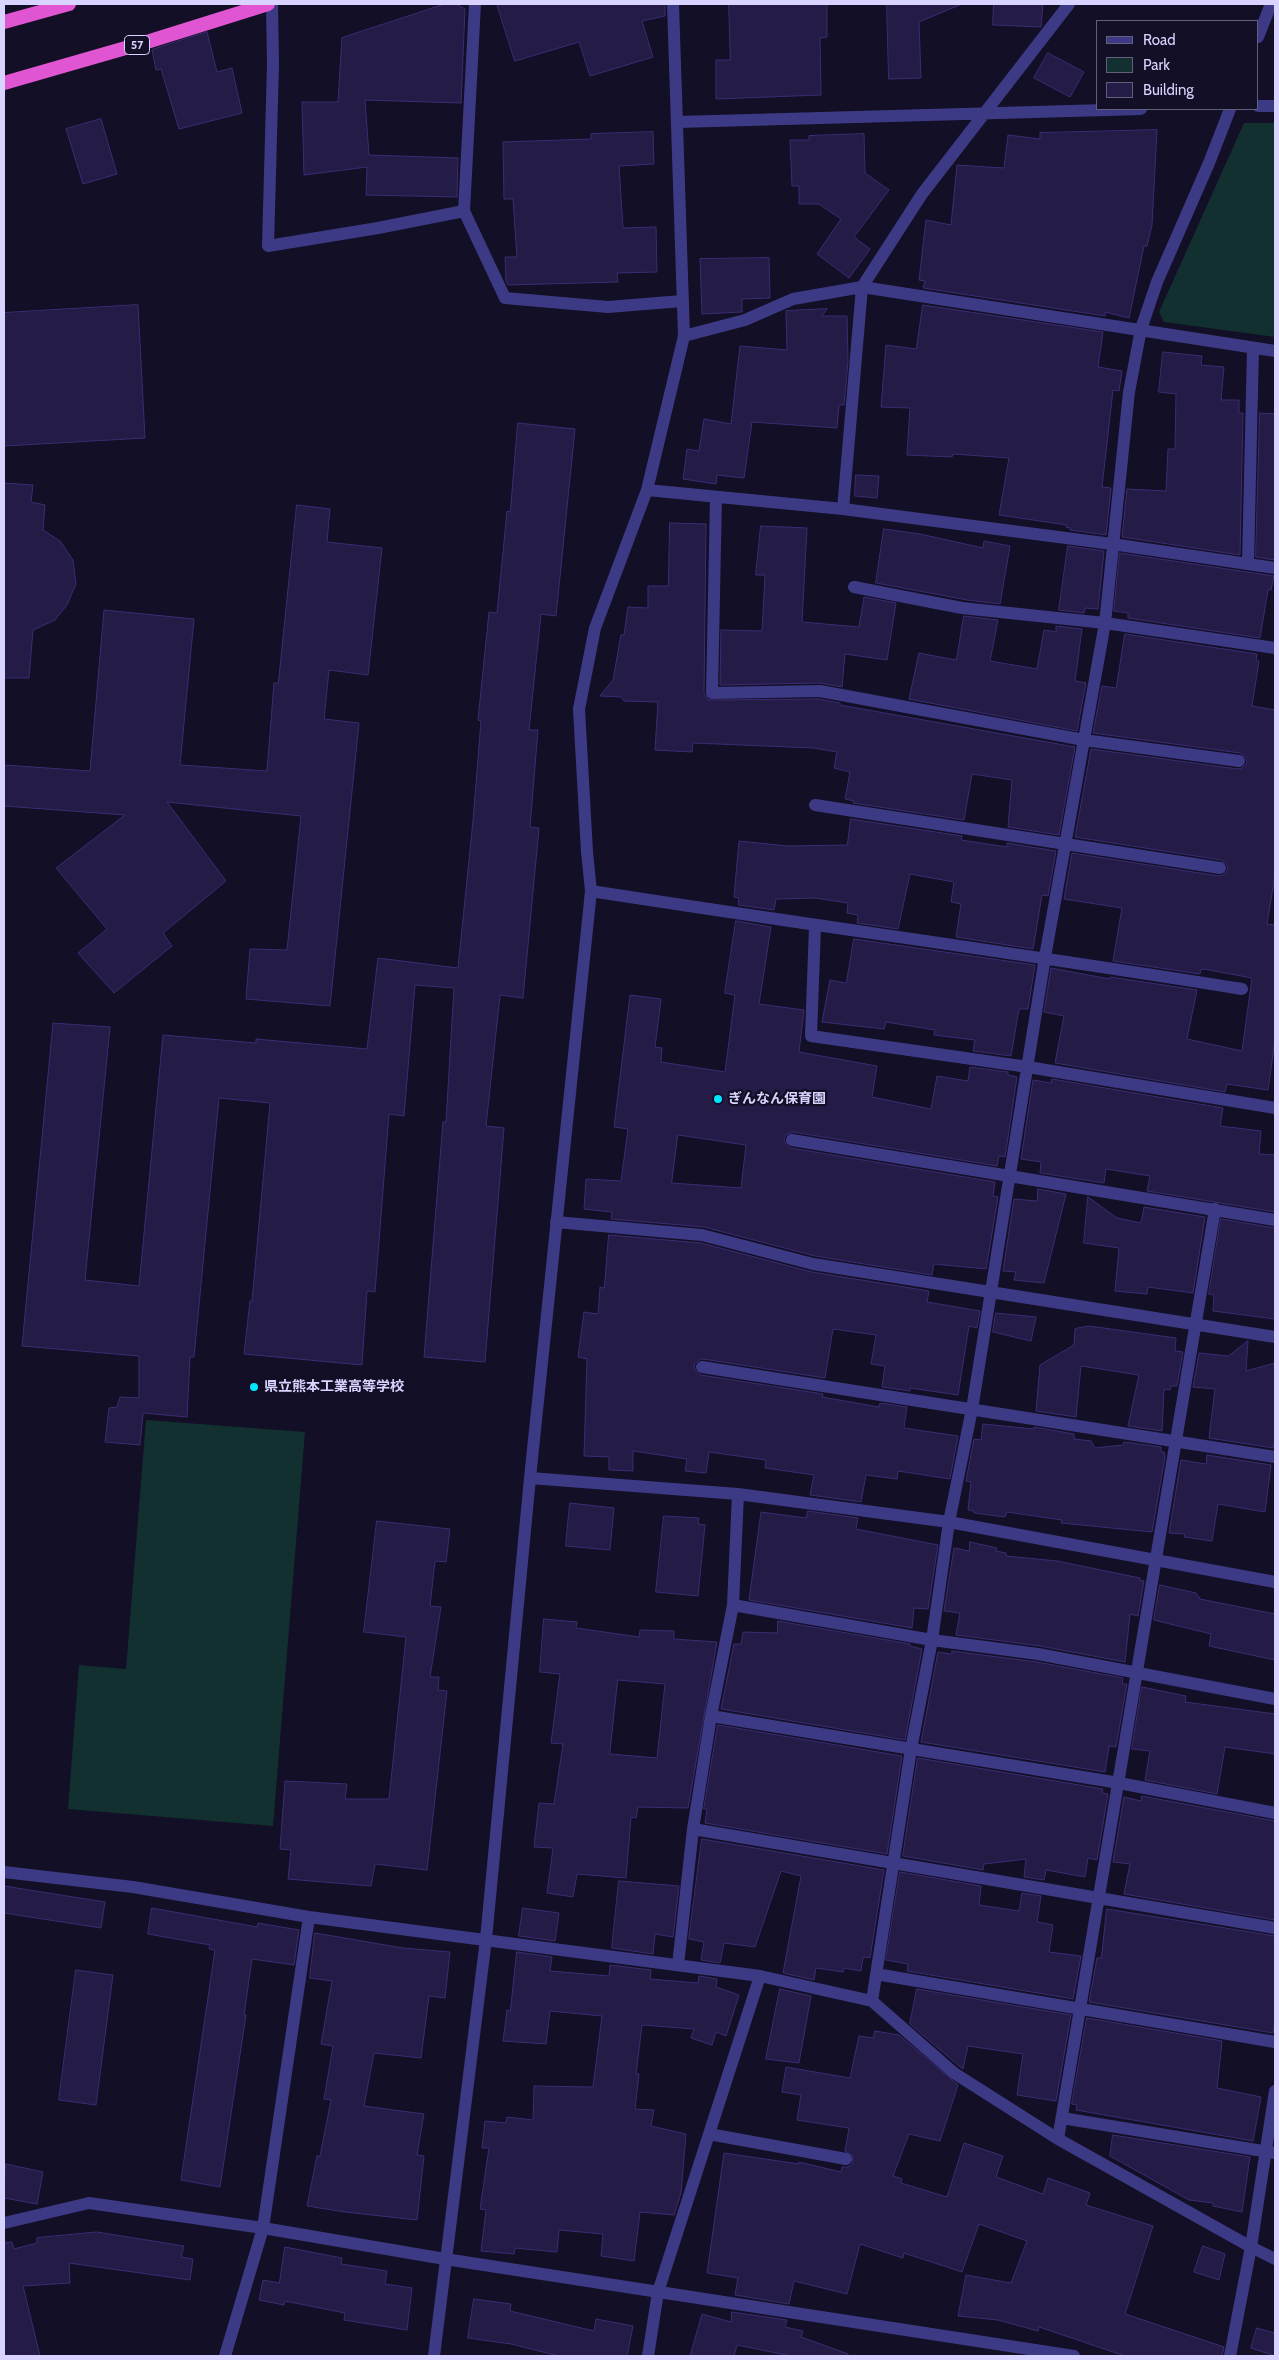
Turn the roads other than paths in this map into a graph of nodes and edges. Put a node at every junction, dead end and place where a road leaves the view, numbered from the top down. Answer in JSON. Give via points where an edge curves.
{"nodes":[{"id":1,"x":69,"y":4,"type":"edge"},
{"id":2,"x":270,"y":4,"type":"edge"},
{"id":3,"x":475,"y":4,"type":"edge"},
{"id":4,"x":673,"y":4,"type":"edge"},
{"id":5,"x":1069,"y":4,"type":"edge"},
{"id":6,"x":1271,"y":4,"type":"edge"},
{"id":7,"x":4,"y":22,"type":"edge"},
{"id":8,"x":1259,"y":34,"type":"edge"},
{"id":9,"x":4,"y":83,"type":"edge"},
{"id":10,"x":1259,"y":106,"type":"edge"},
{"id":11,"x":1275,"y":106,"type":"edge"},
{"id":12,"x":1102,"y":110,"type":"edge"},
{"id":13,"x":1230,"y":110,"type":"edge"},
{"id":14,"x":986,"y":113,"type":"junction"},
{"id":15,"x":678,"y":122,"type":"junction"},
{"id":16,"x":464,"y":211,"type":"junction"},
{"id":17,"x":862,"y":287,"type":"junction"},
{"id":18,"x":682,"y":301,"type":"junction"},
{"id":19,"x":1141,"y":329,"type":"junction"},
{"id":20,"x":684,"y":336,"type":"junction"},
{"id":21,"x":1253,"y":348,"type":"junction"},
{"id":22,"x":1275,"y":350,"type":"edge"},
{"id":23,"x":647,"y":490,"type":"junction"},
{"id":24,"x":716,"y":497,"type":"junction"},
{"id":25,"x":843,"y":509,"type":"junction"},
{"id":26,"x":1112,"y":544,"type":"junction"},
{"id":27,"x":1248,"y":563,"type":"junction"},
{"id":28,"x":1275,"y":568,"type":"edge"},
{"id":29,"x":854,"y":587,"type":"dead end"},
{"id":30,"x":1105,"y":623,"type":"junction"},
{"id":31,"x":1275,"y":648,"type":"edge"},
{"id":32,"x":1084,"y":740,"type":"junction"},
{"id":33,"x":1239,"y":761,"type":"dead end"},
{"id":34,"x":815,"y":805,"type":"dead end"},
{"id":35,"x":1065,"y":845,"type":"junction"},
{"id":36,"x":1220,"y":868,"type":"dead end"},
{"id":37,"x":591,"y":891,"type":"junction"},
{"id":38,"x":815,"y":926,"type":"junction"},
{"id":39,"x":1045,"y":957,"type":"junction"},
{"id":40,"x":1242,"y":988,"type":"dead end"},
{"id":41,"x":1028,"y":1067,"type":"junction"},
{"id":42,"x":1275,"y":1108,"type":"edge"},
{"id":43,"x":792,"y":1140,"type":"dead end"},
{"id":44,"x":1009,"y":1175,"type":"junction"},
{"id":45,"x":1214,"y":1209,"type":"junction"},
{"id":46,"x":1275,"y":1220,"type":"edge"},
{"id":47,"x":556,"y":1222,"type":"junction"},
{"id":48,"x":992,"y":1293,"type":"junction"},
{"id":49,"x":1195,"y":1325,"type":"junction"},
{"id":50,"x":1275,"y":1337,"type":"edge"},
{"id":51,"x":702,"y":1368,"type":"dead end"},
{"id":52,"x":972,"y":1410,"type":"junction"},
{"id":53,"x":1176,"y":1442,"type":"junction"},
{"id":54,"x":1275,"y":1457,"type":"edge"},
{"id":55,"x":530,"y":1478,"type":"junction"},
{"id":56,"x":738,"y":1494,"type":"junction"},
{"id":57,"x":949,"y":1522,"type":"junction"},
{"id":58,"x":1156,"y":1560,"type":"junction"},
{"id":59,"x":1275,"y":1582,"type":"edge"},
{"id":60,"x":733,"y":1605,"type":"junction"},
{"id":61,"x":932,"y":1640,"type":"junction"},
{"id":62,"x":1137,"y":1673,"type":"junction"},
{"id":63,"x":1275,"y":1699,"type":"edge"},
{"id":64,"x":711,"y":1716,"type":"junction"},
{"id":65,"x":911,"y":1749,"type":"junction"},
{"id":66,"x":1118,"y":1783,"type":"junction"},
{"id":67,"x":1275,"y":1813,"type":"edge"},
{"id":68,"x":693,"y":1829,"type":"junction"},
{"id":69,"x":892,"y":1862,"type":"junction"},
{"id":70,"x":4,"y":1872,"type":"edge"},
{"id":71,"x":1099,"y":1898,"type":"junction"},
{"id":72,"x":309,"y":1917,"type":"junction"},
{"id":73,"x":1275,"y":1928,"type":"edge"},
{"id":74,"x":486,"y":1939,"type":"junction"},
{"id":75,"x":678,"y":1965,"type":"junction"},
{"id":76,"x":876,"y":1974,"type":"junction"},
{"id":77,"x":760,"y":1976,"type":"junction"},
{"id":78,"x":872,"y":2001,"type":"junction"},
{"id":79,"x":1080,"y":2008,"type":"junction"},
{"id":80,"x":1275,"y":2042,"type":"edge"},
{"id":81,"x":1275,"y":2091,"type":"edge"},
{"id":82,"x":1062,"y":2118,"type":"junction"},
{"id":83,"x":709,"y":2134,"type":"junction"},
{"id":84,"x":1058,"y":2138,"type":"junction"},
{"id":85,"x":1270,"y":2153,"type":"edge"},
{"id":86,"x":846,"y":2159,"type":"dead end"},
{"id":87,"x":4,"y":2223,"type":"edge"},
{"id":88,"x":263,"y":2228,"type":"junction"},
{"id":89,"x":1251,"y":2247,"type":"junction"},
{"id":90,"x":445,"y":2259,"type":"junction"},
{"id":91,"x":1275,"y":2259,"type":"edge"},
{"id":92,"x":658,"y":2292,"type":"junction"},
{"id":93,"x":225,"y":2356,"type":"edge"},
{"id":94,"x":434,"y":2356,"type":"edge"},
{"id":95,"x":648,"y":2356,"type":"edge"},
{"id":96,"x":1074,"y":2356,"type":"edge"},
{"id":97,"x":1230,"y":2356,"type":"edge"}],
"edges":[{"from":1,"to":7,"type":"highway"},
{"from":2,"to":9,"type":"highway","number":"57"},
{"from":2,"to":16,"type":"street","via":[[273,64],[268,246]]},
{"from":3,"to":16,"type":"street"},
{"from":4,"to":15,"type":"street"},
{"from":5,"to":14,"type":"street"},
{"from":6,"to":8,"type":"street"},
{"from":10,"to":11,"type":"street"},
{"from":12,"to":14,"type":"street"},
{"from":13,"to":19,"type":"street","via":[[1157,282]]},
{"from":14,"to":15,"type":"street"},
{"from":14,"to":17,"type":"street","via":[[922,194]]},
{"from":15,"to":18,"type":"street"},
{"from":16,"to":18,"type":"street","via":[[505,298],[608,307]]},
{"from":17,"to":19,"type":"street"},
{"from":17,"to":20,"type":"street","via":[[793,299],[745,320]]},
{"from":17,"to":25,"type":"street"},
{"from":18,"to":20,"type":"street"},
{"from":19,"to":21,"type":"street"},
{"from":19,"to":26,"type":"street","via":[[1129,392]]},
{"from":20,"to":23,"type":"street"},
{"from":21,"to":22,"type":"street"},
{"from":21,"to":27,"type":"street"},
{"from":23,"to":24,"type":"street"},
{"from":23,"to":37,"type":"street","via":[[595,628],[579,709]]},
{"from":24,"to":25,"type":"street"},
{"from":24,"to":32,"type":"street","via":[[712,693],[820,691]]},
{"from":25,"to":26,"type":"street"},
{"from":26,"to":27,"type":"street"},
{"from":26,"to":30,"type":"street"},
{"from":27,"to":28,"type":"street"},
{"from":29,"to":30,"type":"street","via":[[962,608]]},
{"from":30,"to":31,"type":"street"},
{"from":30,"to":32,"type":"street"},
{"from":32,"to":33,"type":"street"},
{"from":32,"to":35,"type":"street"},
{"from":34,"to":35,"type":"street"},
{"from":35,"to":36,"type":"street"},
{"from":35,"to":39,"type":"street"},
{"from":37,"to":38,"type":"street"},
{"from":37,"to":47,"type":"street"},
{"from":38,"to":39,"type":"street"},
{"from":38,"to":41,"type":"street","via":[[811,1036]]},
{"from":39,"to":40,"type":"street"},
{"from":39,"to":41,"type":"street"},
{"from":41,"to":42,"type":"street"},
{"from":41,"to":44,"type":"street"},
{"from":43,"to":44,"type":"street"},
{"from":44,"to":45,"type":"street"},
{"from":44,"to":48,"type":"street"},
{"from":45,"to":46,"type":"street"},
{"from":45,"to":49,"type":"street"},
{"from":47,"to":48,"type":"street","via":[[702,1235],[814,1264]]},
{"from":47,"to":55,"type":"street"},
{"from":48,"to":49,"type":"street"},
{"from":48,"to":52,"type":"street"},
{"from":49,"to":50,"type":"street"},
{"from":49,"to":53,"type":"street"},
{"from":51,"to":52,"type":"street"},
{"from":52,"to":53,"type":"street"},
{"from":52,"to":57,"type":"street"},
{"from":53,"to":54,"type":"street"},
{"from":53,"to":58,"type":"street"},
{"from":55,"to":56,"type":"street"},
{"from":55,"to":74,"type":"street"},
{"from":56,"to":57,"type":"street"},
{"from":56,"to":60,"type":"street"},
{"from":57,"to":58,"type":"street"},
{"from":57,"to":61,"type":"street"},
{"from":58,"to":59,"type":"street"},
{"from":58,"to":62,"type":"street"},
{"from":60,"to":61,"type":"street"},
{"from":60,"to":64,"type":"street"},
{"from":61,"to":62,"type":"street","via":[[1038,1654]]},
{"from":61,"to":65,"type":"street"},
{"from":62,"to":63,"type":"street"},
{"from":62,"to":66,"type":"street"},
{"from":64,"to":65,"type":"street"},
{"from":64,"to":68,"type":"street"},
{"from":65,"to":66,"type":"street"},
{"from":65,"to":69,"type":"street"},
{"from":66,"to":67,"type":"street"},
{"from":66,"to":71,"type":"street"},
{"from":68,"to":69,"type":"street"},
{"from":68,"to":75,"type":"street"},
{"from":69,"to":71,"type":"street"},
{"from":69,"to":76,"type":"street"},
{"from":70,"to":72,"type":"street","via":[[133,1887]]},
{"from":71,"to":73,"type":"street"},
{"from":71,"to":79,"type":"street"},
{"from":72,"to":74,"type":"street"},
{"from":72,"to":88,"type":"street"},
{"from":74,"to":75,"type":"street"},
{"from":74,"to":90,"type":"street"},
{"from":75,"to":77,"type":"street"},
{"from":76,"to":78,"type":"street"},
{"from":76,"to":79,"type":"street"},
{"from":77,"to":78,"type":"street"},
{"from":77,"to":83,"type":"street"},
{"from":78,"to":84,"type":"street","via":[[954,2073]]},
{"from":79,"to":80,"type":"street"},
{"from":79,"to":82,"type":"street"},
{"from":81,"to":85,"type":"street"},
{"from":82,"to":84,"type":"street"},
{"from":82,"to":85,"type":"street"},
{"from":83,"to":86,"type":"street"},
{"from":83,"to":92,"type":"street"},
{"from":84,"to":89,"type":"street"},
{"from":85,"to":89,"type":"street"},
{"from":87,"to":88,"type":"street","via":[[88,2203]]},
{"from":88,"to":90,"type":"street"},
{"from":88,"to":93,"type":"street"},
{"from":89,"to":91,"type":"street"},
{"from":89,"to":97,"type":"street"},
{"from":90,"to":92,"type":"street"},
{"from":90,"to":94,"type":"street"},
{"from":92,"to":95,"type":"street"},
{"from":92,"to":96,"type":"street"}]}
